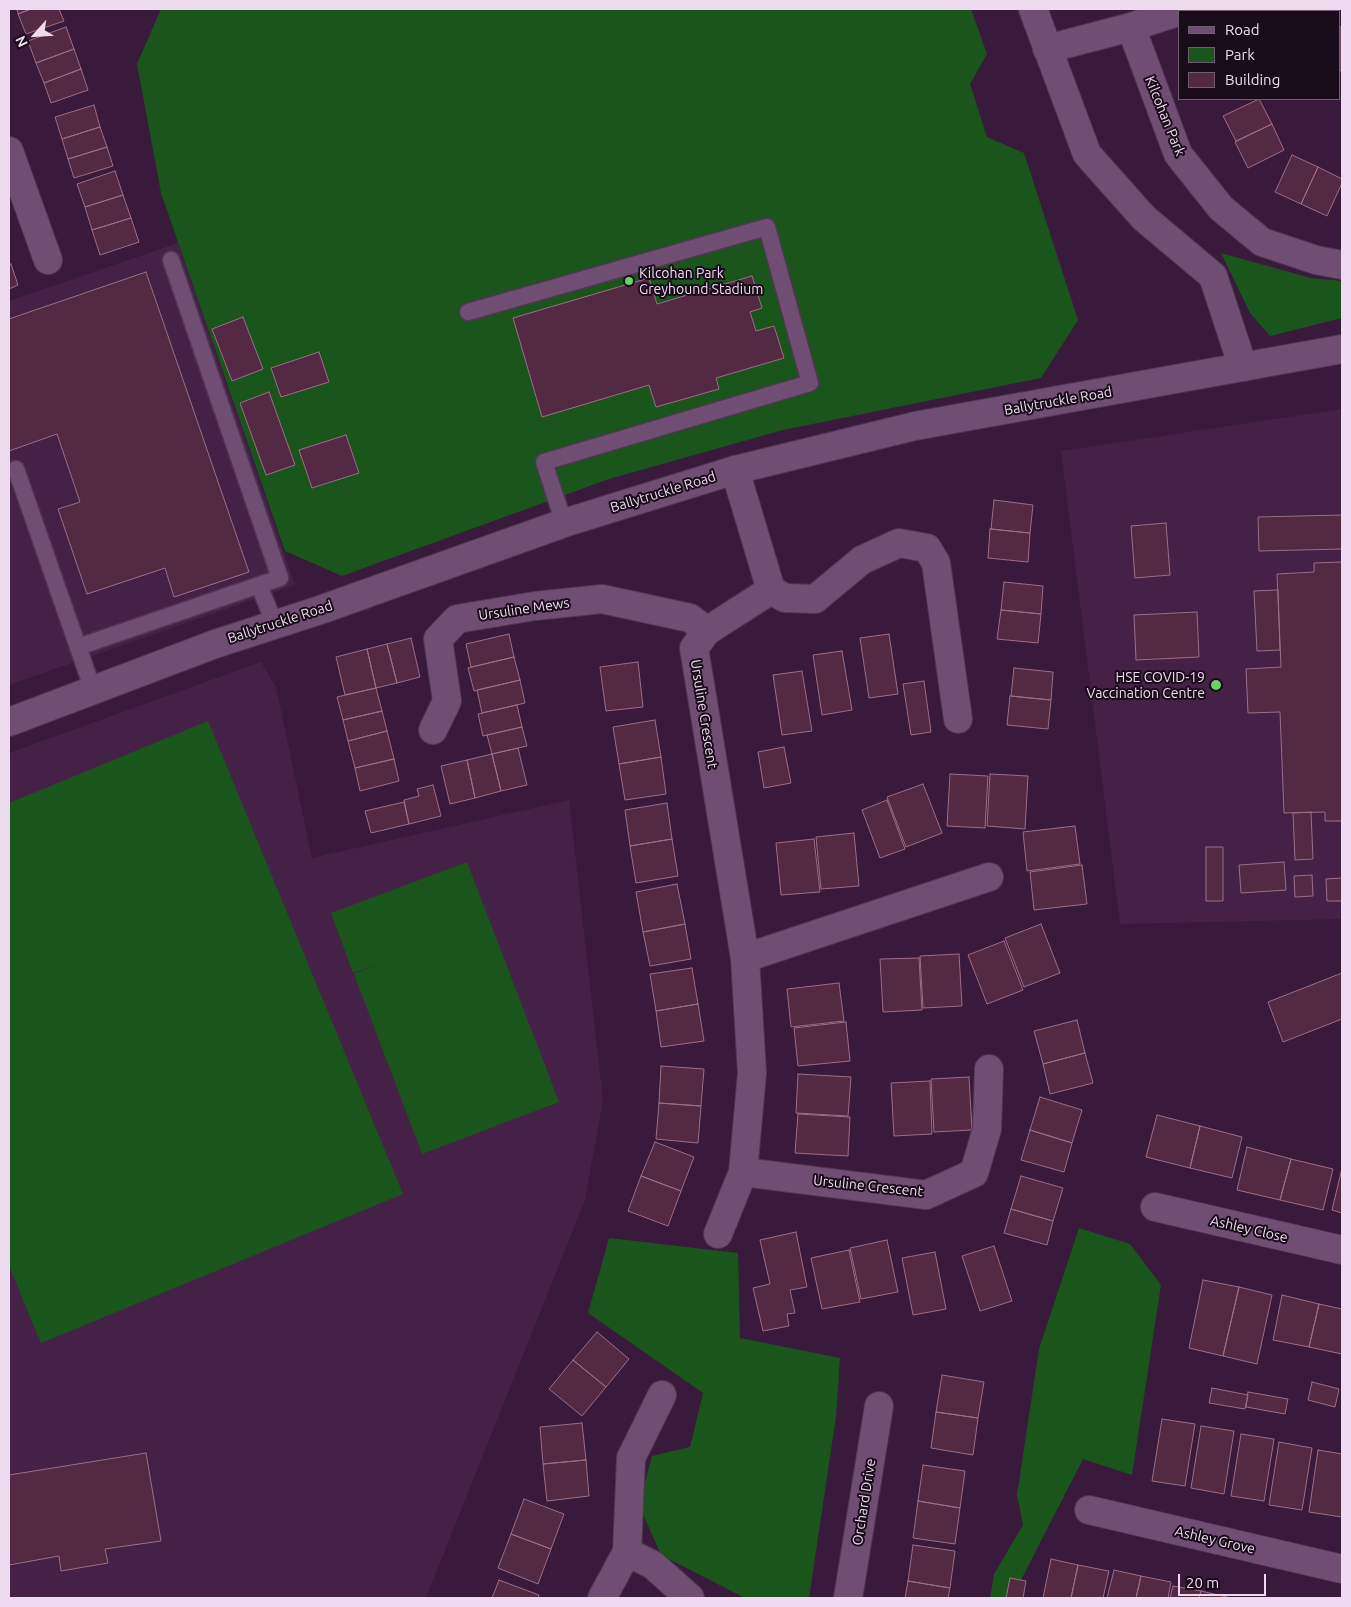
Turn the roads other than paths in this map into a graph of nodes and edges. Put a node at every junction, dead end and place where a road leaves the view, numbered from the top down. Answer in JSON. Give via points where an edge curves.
{"nodes":[{"id":1,"x":1033,"y":9,"type":"edge"},
{"id":2,"x":1178,"y":12,"type":"edge"},
{"id":3,"x":1131,"y":27,"type":"junction"},
{"id":4,"x":1047,"y":49,"type":"junction"},
{"id":5,"x":9,"y":151,"type":"edge"},
{"id":6,"x":48,"y":260,"type":"dead end"},
{"id":7,"x":171,"y":260,"type":"dead end"},
{"id":8,"x":1342,"y":265,"type":"edge"},
{"id":9,"x":468,"y":312,"type":"dead end"},
{"id":10,"x":1342,"y":349,"type":"edge"},
{"id":11,"x":1243,"y":367,"type":"junction"},
{"id":12,"x":16,"y":469,"type":"dead end"},
{"id":13,"x":735,"y":470,"type":"junction"},
{"id":14,"x":564,"y":523,"type":"junction"},
{"id":15,"x":260,"y":585,"type":"junction"},
{"id":16,"x":770,"y":590,"type":"junction"},
{"id":17,"x":274,"y":625,"type":"junction"},
{"id":18,"x":707,"y":630,"type":"junction"},
{"id":19,"x":78,"y":647,"type":"junction"},
{"id":20,"x":92,"y":690,"type":"junction"},
{"id":21,"x":958,"y":719,"type":"dead end"},
{"id":22,"x":9,"y":722,"type":"edge"},
{"id":23,"x":433,"y":730,"type":"dead end"},
{"id":24,"x":989,"y":877,"type":"dead end"},
{"id":25,"x":745,"y":958,"type":"junction"},
{"id":26,"x":989,"y":1069,"type":"dead end"},
{"id":27,"x":743,"y":1172,"type":"junction"},
{"id":28,"x":1155,"y":1208,"type":"dead end"},
{"id":29,"x":718,"y":1234,"type":"dead end"},
{"id":30,"x":1342,"y":1250,"type":"edge"},
{"id":31,"x":662,"y":1395,"type":"dead end"},
{"id":32,"x":879,"y":1406,"type":"dead end"},
{"id":33,"x":1089,"y":1510,"type":"dead end"},
{"id":34,"x":627,"y":1552,"type":"junction"},
{"id":35,"x":1342,"y":1569,"type":"edge"},
{"id":36,"x":602,"y":1598,"type":"edge"},
{"id":37,"x":690,"y":1598,"type":"edge"},
{"id":38,"x":848,"y":1598,"type":"edge"}],
"edges":[{"from":1,"to":4,"type":"street"},
{"from":2,"to":3,"type":"street"},
{"from":3,"to":4,"type":"street"},
{"from":3,"to":8,"type":"street","name":"Kilcohan Park","via":[[1178,154],[1221,208],[1262,242]]},
{"from":4,"to":11,"type":"street","via":[[1087,154],[1144,218],[1213,276]]},
{"from":5,"to":6,"type":"street"},
{"from":7,"to":15,"type":"lane","via":[[280,578]]},
{"from":9,"to":14,"type":"lane","via":[[768,227],[810,384],[544,462]]},
{"from":10,"to":11,"type":"street","name":"Ballytruckle Road"},
{"from":11,"to":13,"type":"street","name":"Ballytruckle Road","via":[[907,428]]},
{"from":12,"to":19,"type":"lane"},
{"from":13,"to":14,"type":"street","name":"Ballytruckle Road"},
{"from":13,"to":16,"type":"street"},
{"from":14,"to":17,"type":"street","name":"Ballytruckle Road"},
{"from":15,"to":17,"type":"lane"},
{"from":15,"to":19,"type":"lane"},
{"from":16,"to":18,"type":"street","name":"Ursuline Crescent"},
{"from":16,"to":21,"type":"street","via":[[785,598],[814,599],[862,560],[899,543],[926,548],[936,563]]},
{"from":17,"to":20,"type":"street","name":"Ballytruckle Road"},
{"from":18,"to":23,"type":"street","name":"Ursuline Mews","via":[[690,618],[602,599],[457,619],[438,639],[447,701]]},
{"from":18,"to":25,"type":"street","name":"Ursuline Crescent","via":[[694,648]]},
{"from":19,"to":20,"type":"lane"},
{"from":20,"to":22,"type":"street","name":"Ballytruckle Road"},
{"from":24,"to":25,"type":"street"},
{"from":25,"to":27,"type":"street","name":"Ursuline Crescent","via":[[752,1073]]},
{"from":26,"to":27,"type":"street","name":"Ursuline Crescent","via":[[987,1129],[974,1173],[926,1195]]},
{"from":27,"to":29,"type":"street","name":"Ursuline Crescent"},
{"from":28,"to":30,"type":"street","name":"Ashley Close"},
{"from":31,"to":34,"type":"street","via":[[631,1458]]},
{"from":32,"to":38,"type":"street","name":"Orchard Drive"},
{"from":33,"to":35,"type":"street","name":"Ashley Grove"},
{"from":34,"to":36,"type":"street"},
{"from":34,"to":37,"type":"street","via":[[653,1565]]}]}
